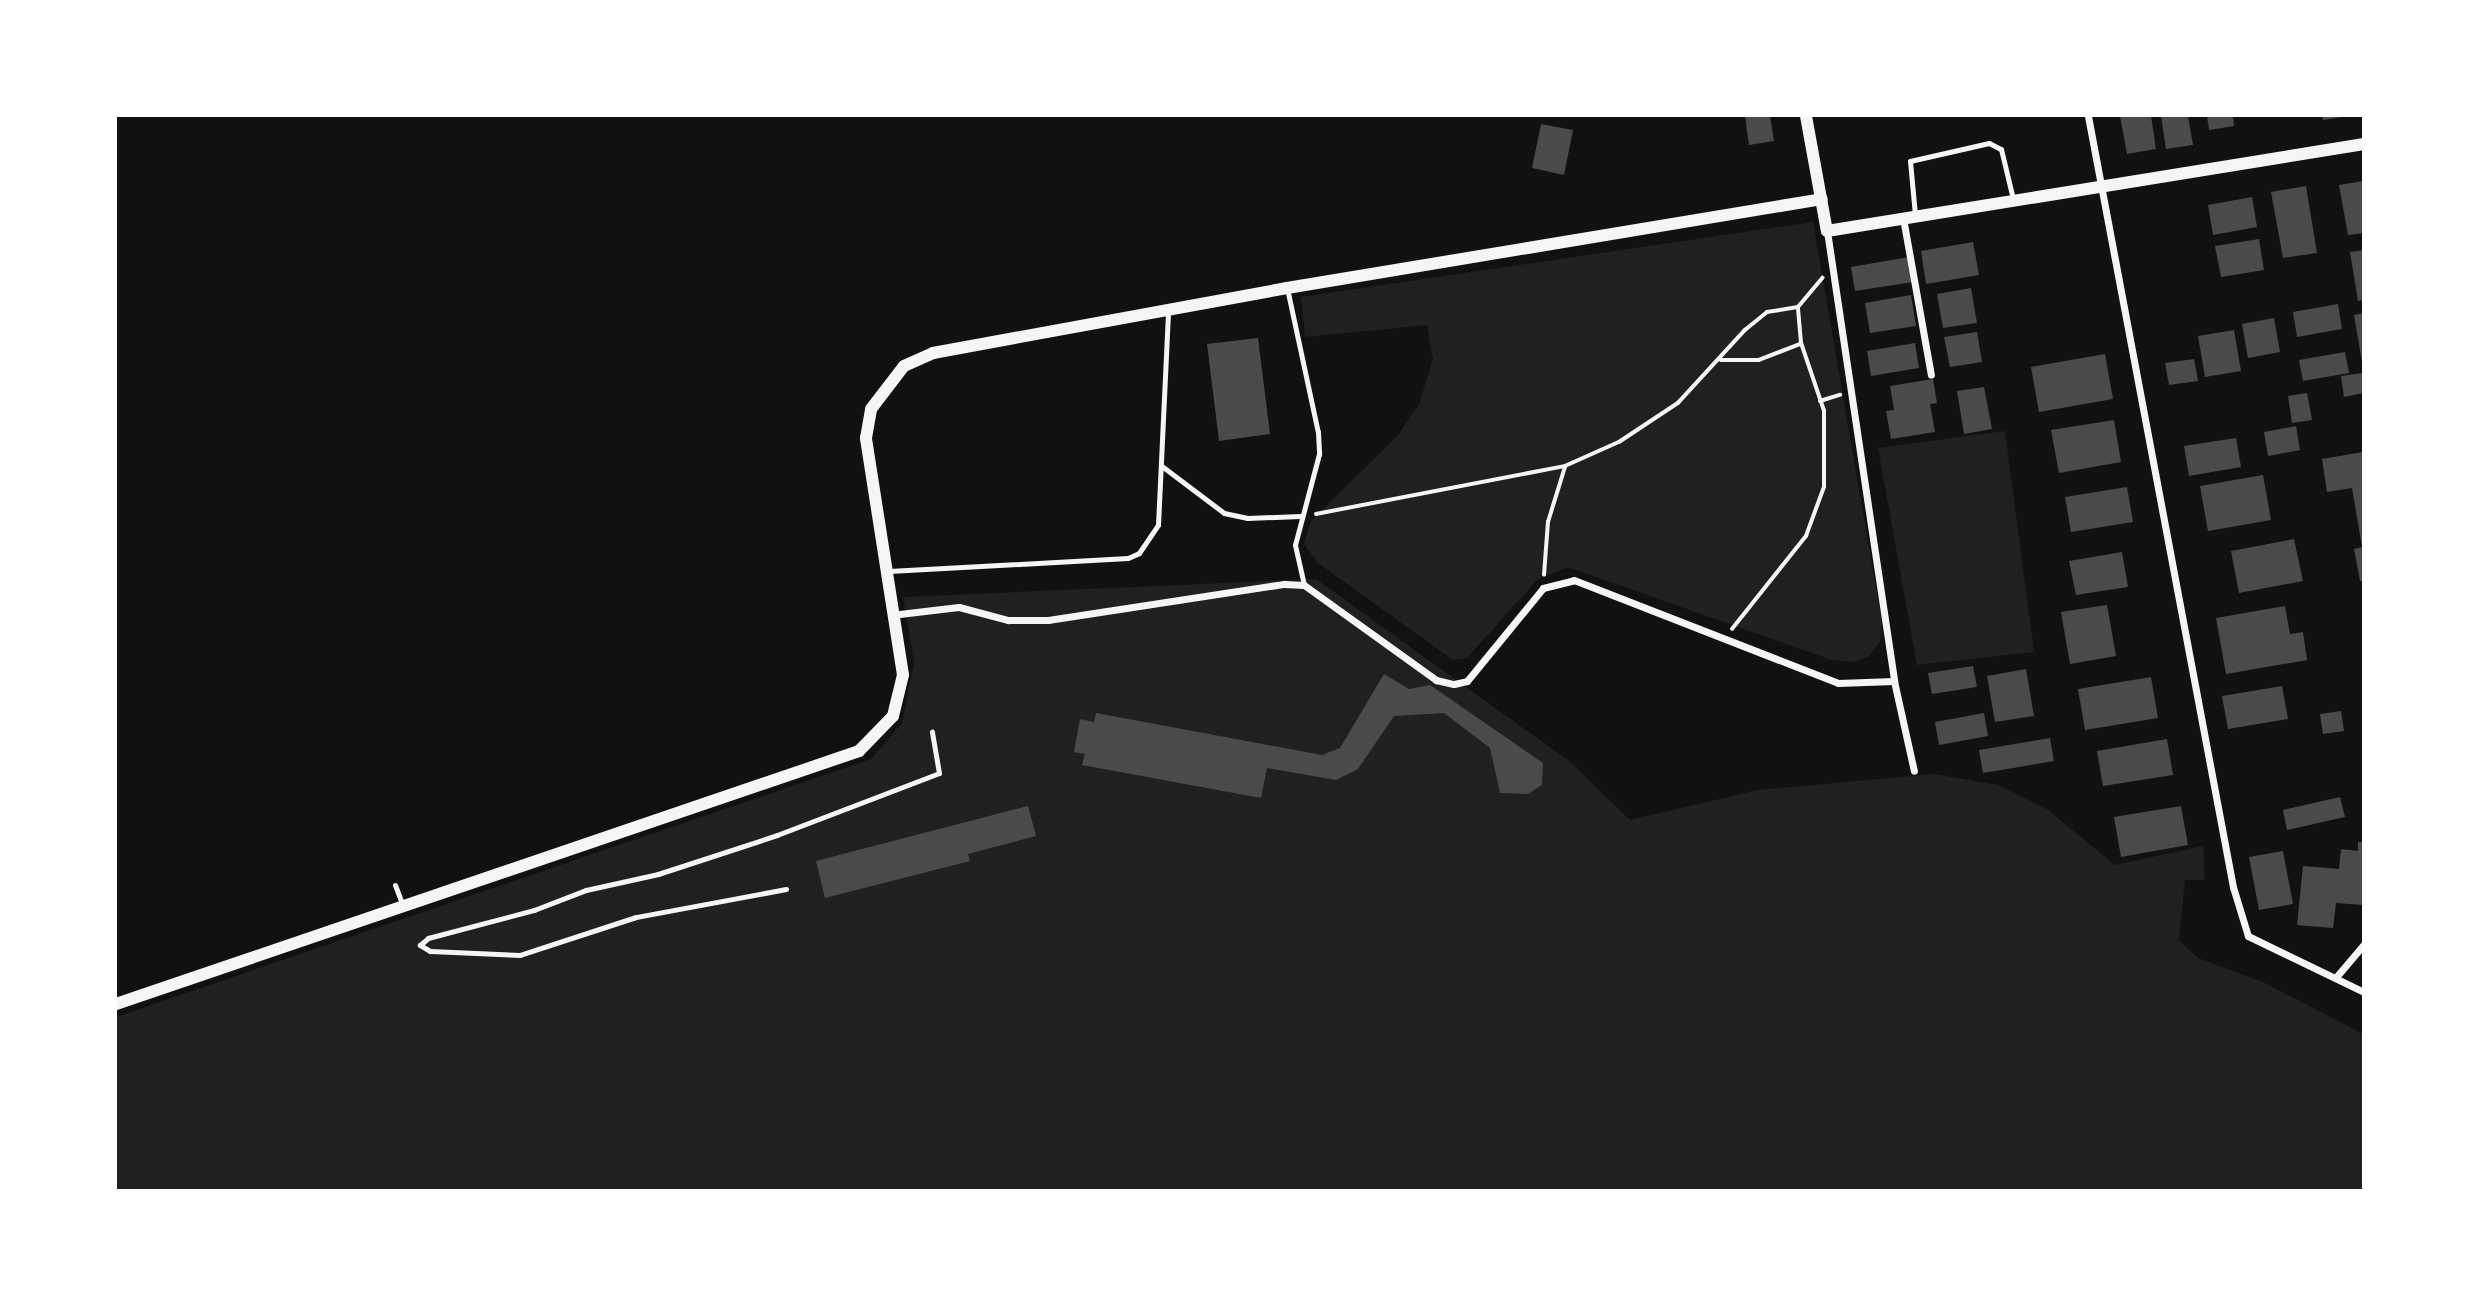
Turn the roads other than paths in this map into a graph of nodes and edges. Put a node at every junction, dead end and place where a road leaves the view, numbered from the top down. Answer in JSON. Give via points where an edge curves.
{"nodes":[{"id":1,"x":1806,"y":116,"type":"edge"},
{"id":2,"x":2088,"y":116,"type":"edge"},
{"id":3,"x":2364,"y":144,"type":"edge"},
{"id":4,"x":2104,"y":187,"type":"junction"},
{"id":5,"x":1822,"y":199,"type":"junction"},
{"id":6,"x":2012,"y":199,"type":"junction"},
{"id":7,"x":1909,"y":217,"type":"junction"},
{"id":8,"x":1827,"y":231,"type":"junction"},
{"id":9,"x":1287,"y":288,"type":"junction"},
{"id":10,"x":1168,"y":310,"type":"junction"},
{"id":11,"x":1931,"y":375,"type":"dead end"},
{"id":12,"x":1163,"y":467,"type":"junction"},
{"id":13,"x":1300,"y":516,"type":"junction"},
{"id":14,"x":886,"y":571,"type":"junction"},
{"id":15,"x":1304,"y":585,"type":"junction"},
{"id":16,"x":891,"y":615,"type":"junction"},
{"id":17,"x":1894,"y":681,"type":"junction"},
{"id":18,"x":932,"y":732,"type":"dead end"},
{"id":19,"x":1914,"y":771,"type":"dead end"},
{"id":20,"x":396,"y":885,"type":"dead end"},
{"id":21,"x":786,"y":889,"type":"dead end"},
{"id":22,"x":403,"y":906,"type":"junction"},
{"id":23,"x":2364,"y":944,"type":"edge"},
{"id":24,"x":2337,"y":976,"type":"junction"},
{"id":25,"x":2364,"y":992,"type":"edge"},
{"id":26,"x":116,"y":1004,"type":"edge"}],
"edges":[{"from":1,"to":5,"type":"street"},
{"from":2,"to":4,"type":"street"},
{"from":3,"to":4,"type":"street"},
{"from":4,"to":6,"type":"street"},
{"from":4,"to":24,"type":"street","via":[[2244,923],[2248,936]]},
{"from":5,"to":8,"type":"street"},
{"from":5,"to":9,"type":"street"},
{"from":6,"to":7,"type":"street"},
{"from":6,"to":7,"type":"lane","via":[[2001,149],[1989,143],[1910,161]]},
{"from":7,"to":8,"type":"street"},
{"from":7,"to":11,"type":"street"},
{"from":8,"to":17,"type":"street"},
{"from":9,"to":10,"type":"street"},
{"from":9,"to":13,"type":"lane","via":[[1318,432],[1319,454]]},
{"from":10,"to":12,"type":"lane"},
{"from":10,"to":14,"type":"street","via":[[933,353],[904,366],[871,409],[866,438]]},
{"from":12,"to":13,"type":"lane","via":[[1224,513],[1247,518]]},
{"from":12,"to":14,"type":"lane","via":[[1158,525],[1139,553],[1128,558]]},
{"from":13,"to":15,"type":"lane","via":[[1295,545]]},
{"from":14,"to":16,"type":"street"},
{"from":15,"to":16,"type":"street","via":[[1284,584],[1048,620],[1008,620],[959,607]]},
{"from":15,"to":17,"type":"street","via":[[1436,680],[1454,684],[1467,681],[1543,588],[1574,580],[1838,683]]},
{"from":16,"to":22,"type":"street","via":[[903,675],[900,697],[893,716],[859,751]]},
{"from":17,"to":19,"type":"street"},
{"from":18,"to":21,"type":"lane","via":[[939,773],[915,783],[763,839],[428,938],[420,945],[430,951],[520,955],[636,917]]},
{"from":20,"to":22,"type":"lane"},
{"from":22,"to":26,"type":"street"},
{"from":23,"to":24,"type":"street"},
{"from":24,"to":25,"type":"street"}]}
